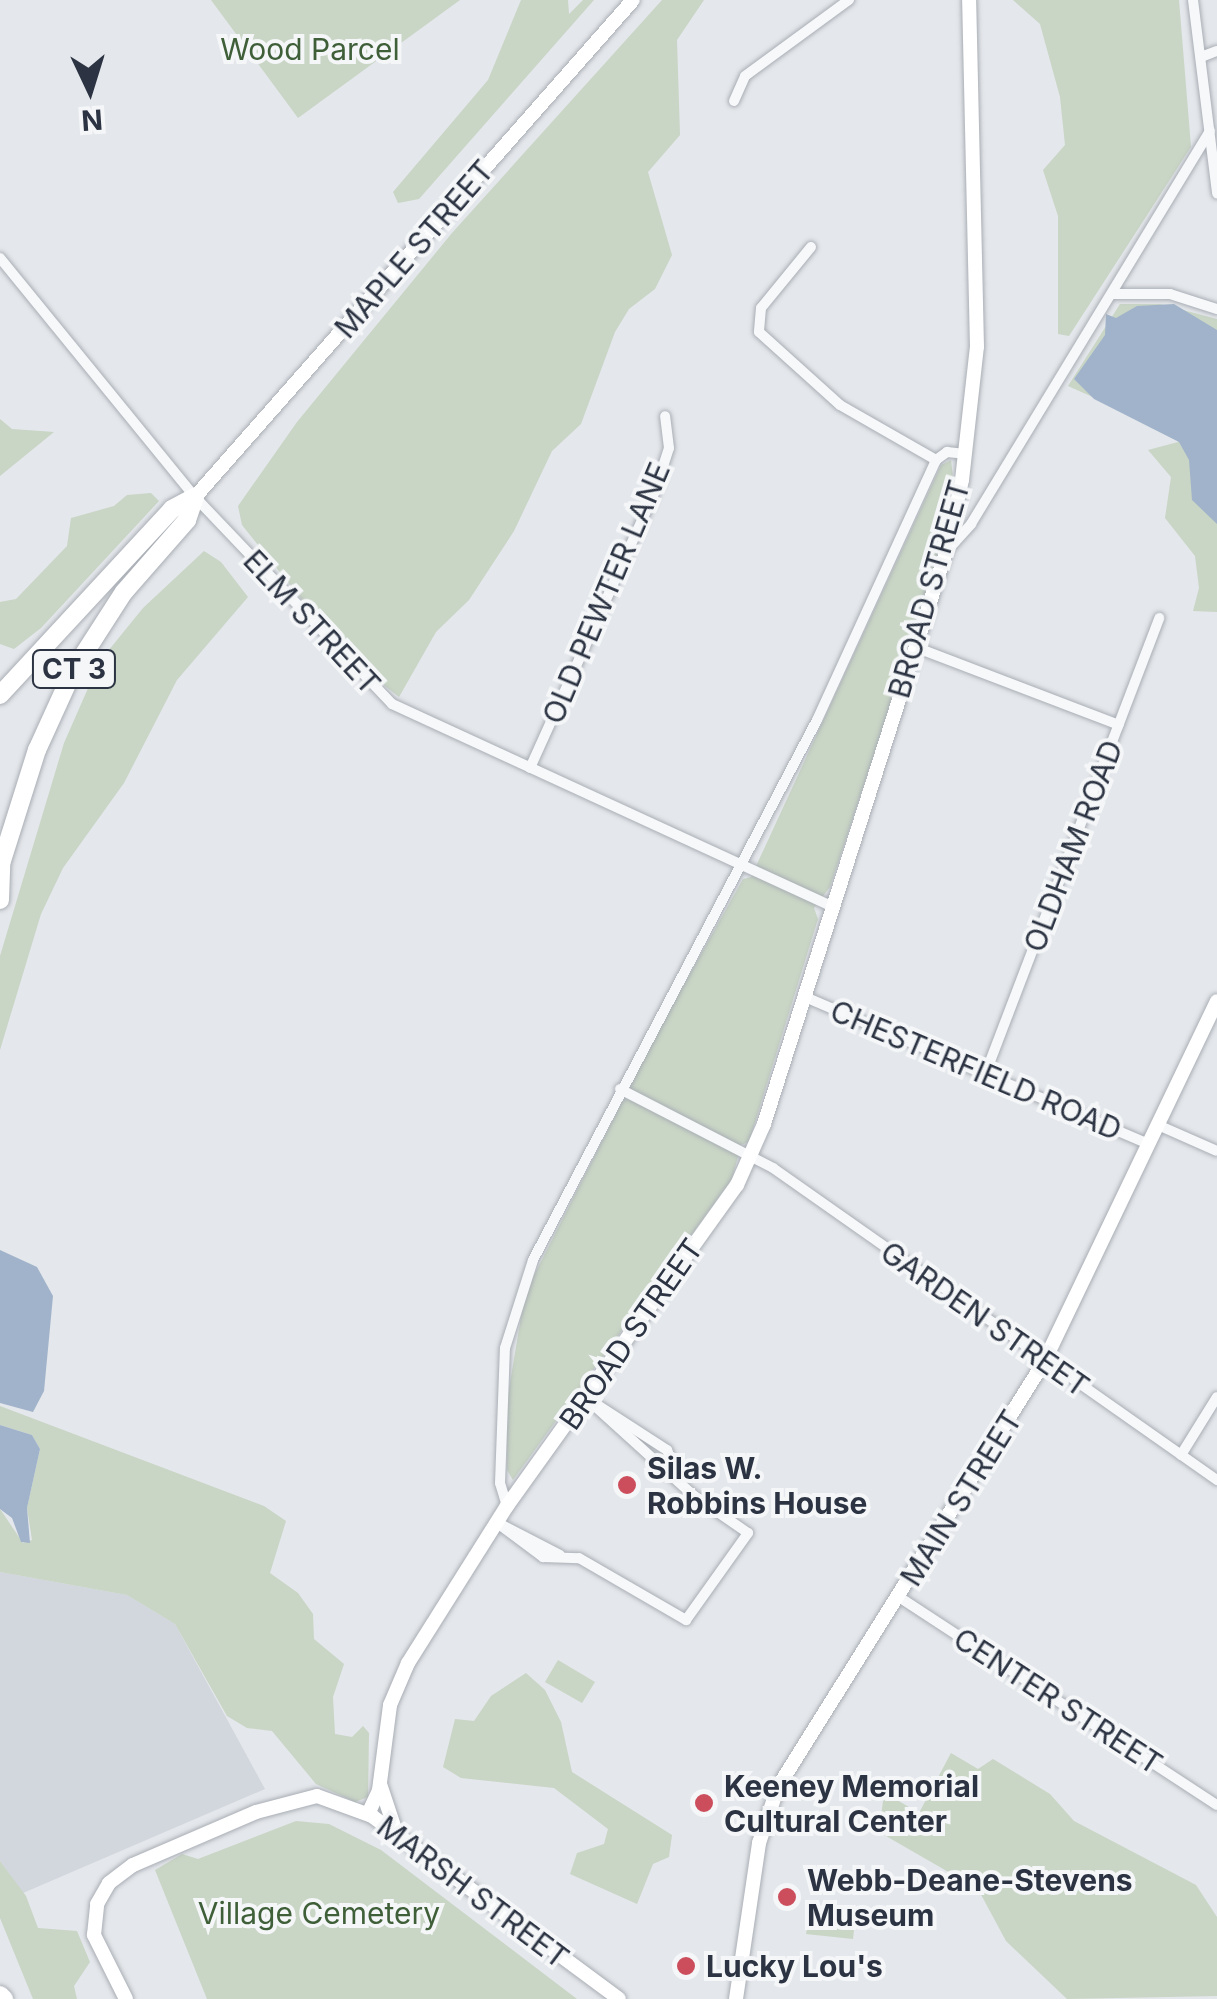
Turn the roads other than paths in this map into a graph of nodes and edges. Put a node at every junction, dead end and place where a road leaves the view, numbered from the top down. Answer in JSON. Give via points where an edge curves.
{"nodes":[{"id":1,"x":633,"y":0,"type":"edge"},
{"id":2,"x":849,"y":0,"type":"edge"},
{"id":3,"x":969,"y":0,"type":"edge"},
{"id":4,"x":1193,"y":0,"type":"edge"},
{"id":5,"x":1217,"y":51,"type":"edge"},
{"id":6,"x":1201,"y":57,"type":"junction"},
{"id":7,"x":734,"y":101,"type":"dead end"},
{"id":8,"x":1210,"y":131,"type":"junction"},
{"id":9,"x":1217,"y":194,"type":"edge"},
{"id":10,"x":812,"y":248,"type":"dead end"},
{"id":11,"x":0,"y":258,"type":"edge"},
{"id":12,"x":1112,"y":294,"type":"junction"},
{"id":13,"x":1217,"y":309,"type":"edge"},
{"id":14,"x":665,"y":416,"type":"dead end"},
{"id":15,"x":966,"y":454,"type":"junction"},
{"id":16,"x":936,"y":460,"type":"junction"},
{"id":17,"x":196,"y":498,"type":"junction"},
{"id":18,"x":946,"y":552,"type":"junction"},
{"id":19,"x":1158,"y":618,"type":"dead end"},
{"id":20,"x":915,"y":646,"type":"junction"},
{"id":21,"x":0,"y":696,"type":"edge"},
{"id":22,"x":1119,"y":725,"type":"junction"},
{"id":23,"x":530,"y":768,"type":"junction"},
{"id":24,"x":1,"y":865,"type":"edge"},
{"id":25,"x":741,"y":866,"type":"junction"},
{"id":26,"x":0,"y":900,"type":"edge"},
{"id":27,"x":832,"y":906,"type":"junction"},
{"id":28,"x":803,"y":996,"type":"junction"},
{"id":29,"x":1217,"y":1001,"type":"edge"},
{"id":30,"x":986,"y":1072,"type":"junction"},
{"id":31,"x":620,"y":1088,"type":"junction"},
{"id":32,"x":1158,"y":1124,"type":"junction"},
{"id":33,"x":1148,"y":1144,"type":"junction"},
{"id":34,"x":1217,"y":1151,"type":"edge"},
{"id":35,"x":753,"y":1156,"type":"junction"},
{"id":36,"x":1044,"y":1362,"type":"junction"},
{"id":37,"x":585,"y":1397,"type":"junction"},
{"id":38,"x":1217,"y":1397,"type":"edge"},
{"id":39,"x":1180,"y":1456,"type":"junction"},
{"id":40,"x":1217,"y":1480,"type":"edge"},
{"id":41,"x":507,"y":1506,"type":"junction"},
{"id":42,"x":496,"y":1522,"type":"junction"},
{"id":43,"x":899,"y":1597,"type":"junction"},
{"id":44,"x":379,"y":1780,"type":"junction"},
{"id":45,"x":1217,"y":1805,"type":"edge"},
{"id":46,"x":368,"y":1814,"type":"junction"},
{"id":47,"x":398,"y":1836,"type":"junction"},
{"id":48,"x":126,"y":1999,"type":"edge"},
{"id":49,"x":619,"y":1999,"type":"edge"},
{"id":50,"x":736,"y":1999,"type":"edge"}],
"edges":[{"from":1,"to":17,"type":"street","name":"MAPLE STREET","number":"CT 3"},
{"from":2,"to":7,"type":"street","via":[[745,76]]},
{"from":3,"to":15,"type":"street","via":[[977,336]]},
{"from":4,"to":6,"type":"street"},
{"from":5,"to":6,"type":"street"},
{"from":6,"to":8,"type":"street"},
{"from":8,"to":9,"type":"street"},
{"from":8,"to":12,"type":"street"},
{"from":10,"to":16,"type":"street","via":[[761,308],[759,332],[849,411]]},
{"from":11,"to":17,"type":"street","name":"ELM STREET"},
{"from":12,"to":13,"type":"street","via":[[1170,294]]},
{"from":12,"to":18,"type":"street","via":[[972,524]]},
{"from":14,"to":23,"type":"street","name":"OLD PEWTER LANE","via":[[669,448],[659,479]]},
{"from":15,"to":16,"type":"street","name":"BROAD STREET","via":[[946,452]]},
{"from":15,"to":18,"type":"street","name":"BROAD STREET"},
{"from":16,"to":25,"type":"street","name":"BROAD STREET"},
{"from":17,"to":21,"type":"highway","number":"CT 3","via":[[172,510]]},
{"from":17,"to":23,"type":"street","name":"ELM STREET","via":[[372,689],[438,730]]},
{"from":17,"to":24,"type":"highway","number":"CT 3","via":[[187,520],[124,592],[73,671],[38,750]]},
{"from":18,"to":20,"type":"street","name":"BROAD STREET"},
{"from":19,"to":22,"type":"street","name":"OLDHAM ROAD"},
{"from":20,"to":22,"type":"street"},
{"from":20,"to":27,"type":"street","name":"BROAD STREET"},
{"from":22,"to":30,"type":"street","name":"OLDHAM ROAD"},
{"from":23,"to":25,"type":"street","name":"ELM STREET"},
{"from":24,"to":26,"type":"highway"},
{"from":25,"to":27,"type":"street","name":"ELM STREET"},
{"from":25,"to":31,"type":"street","name":"BROAD STREET"},
{"from":27,"to":28,"type":"street","name":"BROAD STREET"},
{"from":28,"to":30,"type":"street","name":"CHESTERFIELD ROAD"},
{"from":28,"to":35,"type":"street","name":"BROAD STREET"},
{"from":29,"to":32,"type":"street","name":"MAIN STREET"},
{"from":30,"to":33,"type":"street","name":"CHESTERFIELD ROAD"},
{"from":31,"to":35,"type":"street","name":"GARDEN STREET"},
{"from":31,"to":41,"type":"street","name":"BROAD STREET","via":[[533,1260],[510,1322],[500,1466]]},
{"from":32,"to":33,"type":"street","name":"MAIN STREET"},
{"from":32,"to":34,"type":"street"},
{"from":33,"to":36,"type":"street","name":"MAIN STREET"},
{"from":35,"to":36,"type":"street","name":"GARDEN STREET"},
{"from":35,"to":37,"type":"street","name":"BROAD STREET"},
{"from":36,"to":39,"type":"street","name":"GARDEN STREET"},
{"from":36,"to":43,"type":"street","name":"MAIN STREET"},
{"from":37,"to":41,"type":"street","name":"BROAD STREET"},
{"from":37,"to":42,"type":"street","via":[[693,1495],[748,1534],[686,1620],[589,1563],[544,1557]]},
{"from":38,"to":39,"type":"street"},
{"from":39,"to":40,"type":"street","name":"GARDEN STREET"},
{"from":41,"to":42,"type":"street","name":"BROAD STREET"},
{"from":42,"to":44,"type":"street","name":"BROAD STREET","via":[[397,1684],[382,1734]]},
{"from":43,"to":45,"type":"street","name":"CENTER STREET"},
{"from":43,"to":50,"type":"street","name":"MAIN STREET","via":[[770,1802]]},
{"from":44,"to":46,"type":"street","name":"BROAD STREET"},
{"from":44,"to":47,"type":"street"},
{"from":46,"to":47,"type":"street","name":"MARSH STREET"},
{"from":46,"to":48,"type":"street","name":"MARSH STREET","via":[[328,1798],[295,1798],[120,1874],[99,1898],[94,1927]]},
{"from":47,"to":49,"type":"street","name":"MARSH STREET"}]}
